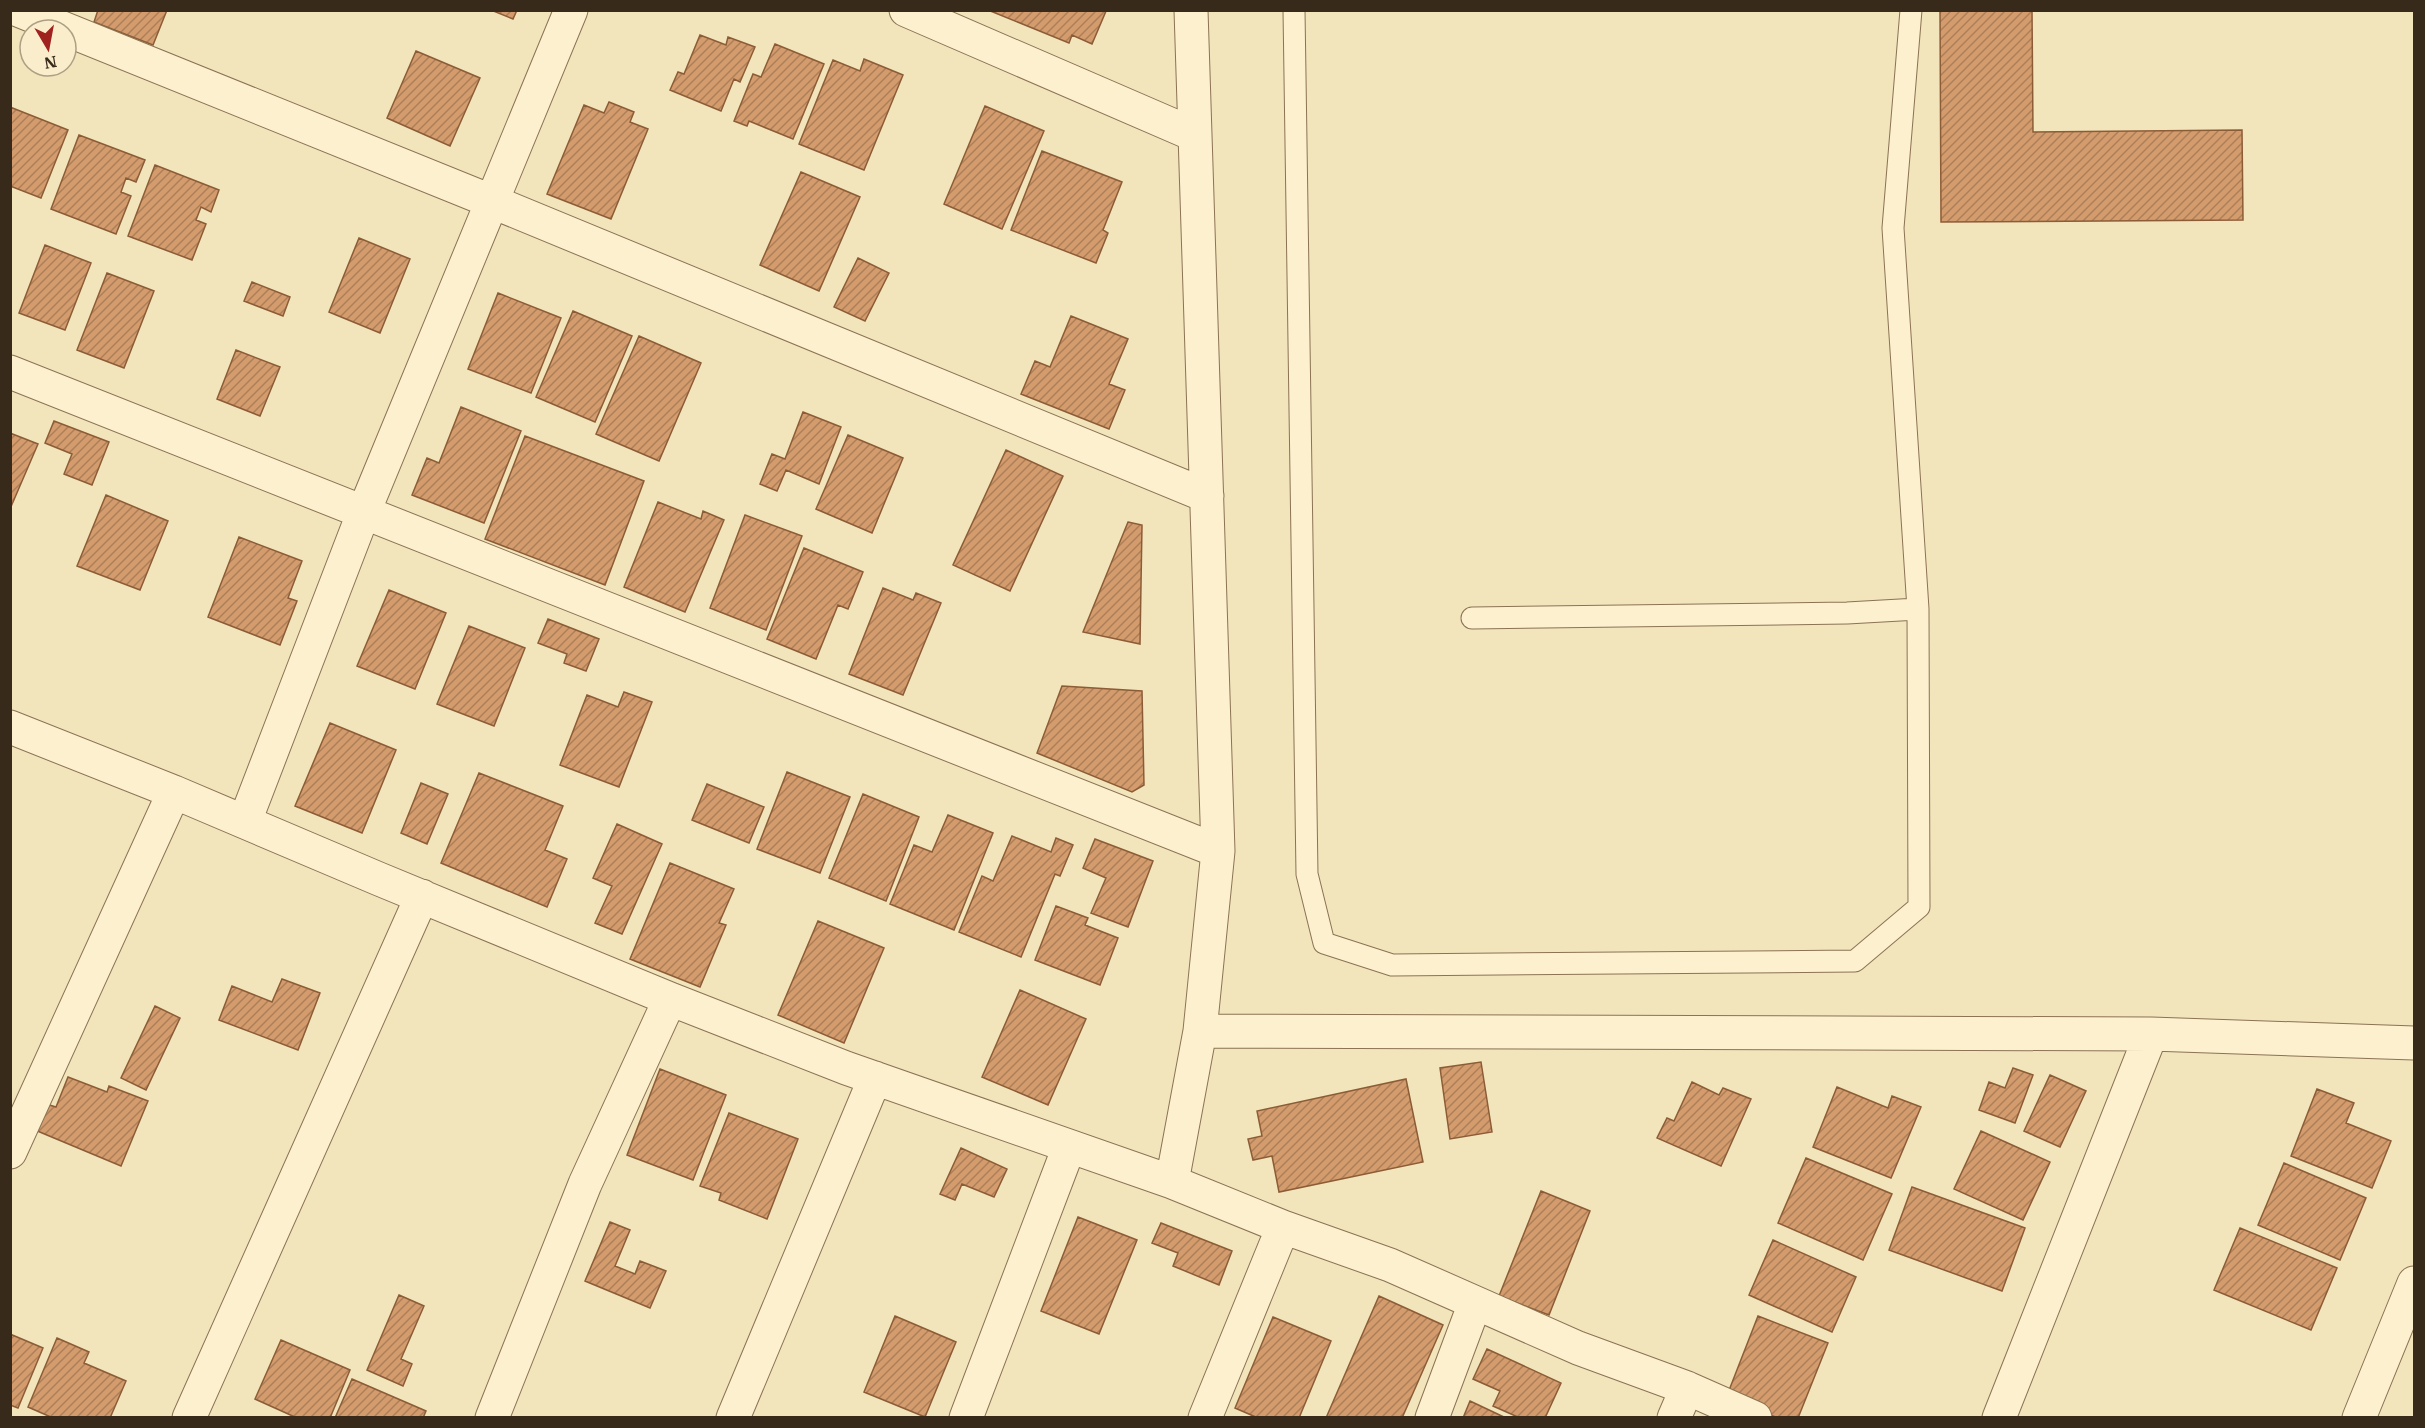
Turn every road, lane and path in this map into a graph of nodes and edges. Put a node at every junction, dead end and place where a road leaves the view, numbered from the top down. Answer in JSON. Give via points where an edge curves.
{"nodes":[{"id":1,"x":18,"y":10,"type":"edge"},
{"id":2,"x":571,"y":10,"type":"edge"},
{"id":3,"x":906,"y":10,"type":"edge"},
{"id":4,"x":1191,"y":10,"type":"edge"},
{"id":5,"x":1294,"y":10,"type":"edge"},
{"id":6,"x":1911,"y":10,"type":"edge"},
{"id":7,"x":1195,"y":135,"type":"junction"},
{"id":8,"x":493,"y":202,"type":"junction"},
{"id":9,"x":10,"y":372,"type":"edge"},
{"id":10,"x":1207,"y":496,"type":"junction"},
{"id":11,"x":363,"y":514,"type":"junction"},
{"id":12,"x":1918,"y":609,"type":"junction"},
{"id":13,"x":1472,"y":618,"type":"dead end"},
{"id":14,"x":10,"y":727,"type":"edge"},
{"id":15,"x":174,"y":792,"type":"junction"},
{"id":16,"x":245,"y":821,"type":"junction"},
{"id":17,"x":1218,"y":851,"type":"junction"},
{"id":18,"x":422,"y":897,"type":"junction"},
{"id":19,"x":670,"y":999,"type":"junction"},
{"id":20,"x":1200,"y":1031,"type":"junction"},
{"id":21,"x":2151,"y":1034,"type":"junction"},
{"id":22,"x":2415,"y":1043,"type":"edge"},
{"id":23,"x":875,"y":1078,"type":"junction"},
{"id":24,"x":1069,"y":1147,"type":"junction"},
{"id":25,"x":10,"y":1152,"type":"edge"},
{"id":26,"x":1172,"y":1182,"type":"junction"},
{"id":27,"x":1283,"y":1227,"type":"junction"},
{"id":28,"x":2415,"y":1283,"type":"edge"},
{"id":29,"x":1475,"y":1304,"type":"junction"},
{"id":30,"x":1680,"y":1403,"type":"edge"},
{"id":31,"x":189,"y":1418,"type":"edge"},
{"id":32,"x":492,"y":1418,"type":"edge"},
{"id":33,"x":733,"y":1418,"type":"edge"},
{"id":34,"x":966,"y":1418,"type":"edge"},
{"id":35,"x":1204,"y":1418,"type":"edge"},
{"id":36,"x":1432,"y":1418,"type":"edge"},
{"id":37,"x":1755,"y":1418,"type":"edge"},
{"id":38,"x":1999,"y":1418,"type":"edge"},
{"id":39,"x":2359,"y":1418,"type":"edge"}],
"edges":[{"from":1,"to":8,"type":"street"},
{"from":2,"to":8,"type":"street"},
{"from":3,"to":7,"type":"street"},
{"from":4,"to":7,"type":"street"},
{"from":5,"to":12,"type":"lane","via":[[1307,874],[1324,943],[1392,965],[1855,961],[1919,907]]},
{"from":6,"to":12,"type":"lane","via":[[1893,228]]},
{"from":7,"to":10,"type":"street"},
{"from":8,"to":10,"type":"street"},
{"from":8,"to":11,"type":"street"},
{"from":9,"to":11,"type":"street"},
{"from":10,"to":17,"type":"street"},
{"from":11,"to":16,"type":"street"},
{"from":11,"to":17,"type":"street"},
{"from":12,"to":13,"type":"lane","via":[[1847,614]]},
{"from":14,"to":15,"type":"street"},
{"from":15,"to":16,"type":"street"},
{"from":15,"to":25,"type":"street"},
{"from":16,"to":18,"type":"street"},
{"from":17,"to":20,"type":"street"},
{"from":18,"to":19,"type":"street"},
{"from":18,"to":31,"type":"street"},
{"from":19,"to":23,"type":"street"},
{"from":19,"to":32,"type":"street","via":[[585,1184]]},
{"from":20,"to":21,"type":"street"},
{"from":20,"to":26,"type":"street"},
{"from":21,"to":22,"type":"street"},
{"from":21,"to":38,"type":"street"},
{"from":23,"to":24,"type":"street"},
{"from":23,"to":33,"type":"street"},
{"from":24,"to":26,"type":"street"},
{"from":24,"to":34,"type":"street"},
{"from":26,"to":27,"type":"street"},
{"from":27,"to":29,"type":"street","via":[[1390,1265]]},
{"from":27,"to":35,"type":"street"},
{"from":28,"to":39,"type":"street"},
{"from":29,"to":30,"type":"street","via":[[1578,1348]]},
{"from":29,"to":36,"type":"street"},
{"from":30,"to":37,"type":"street"}]}
